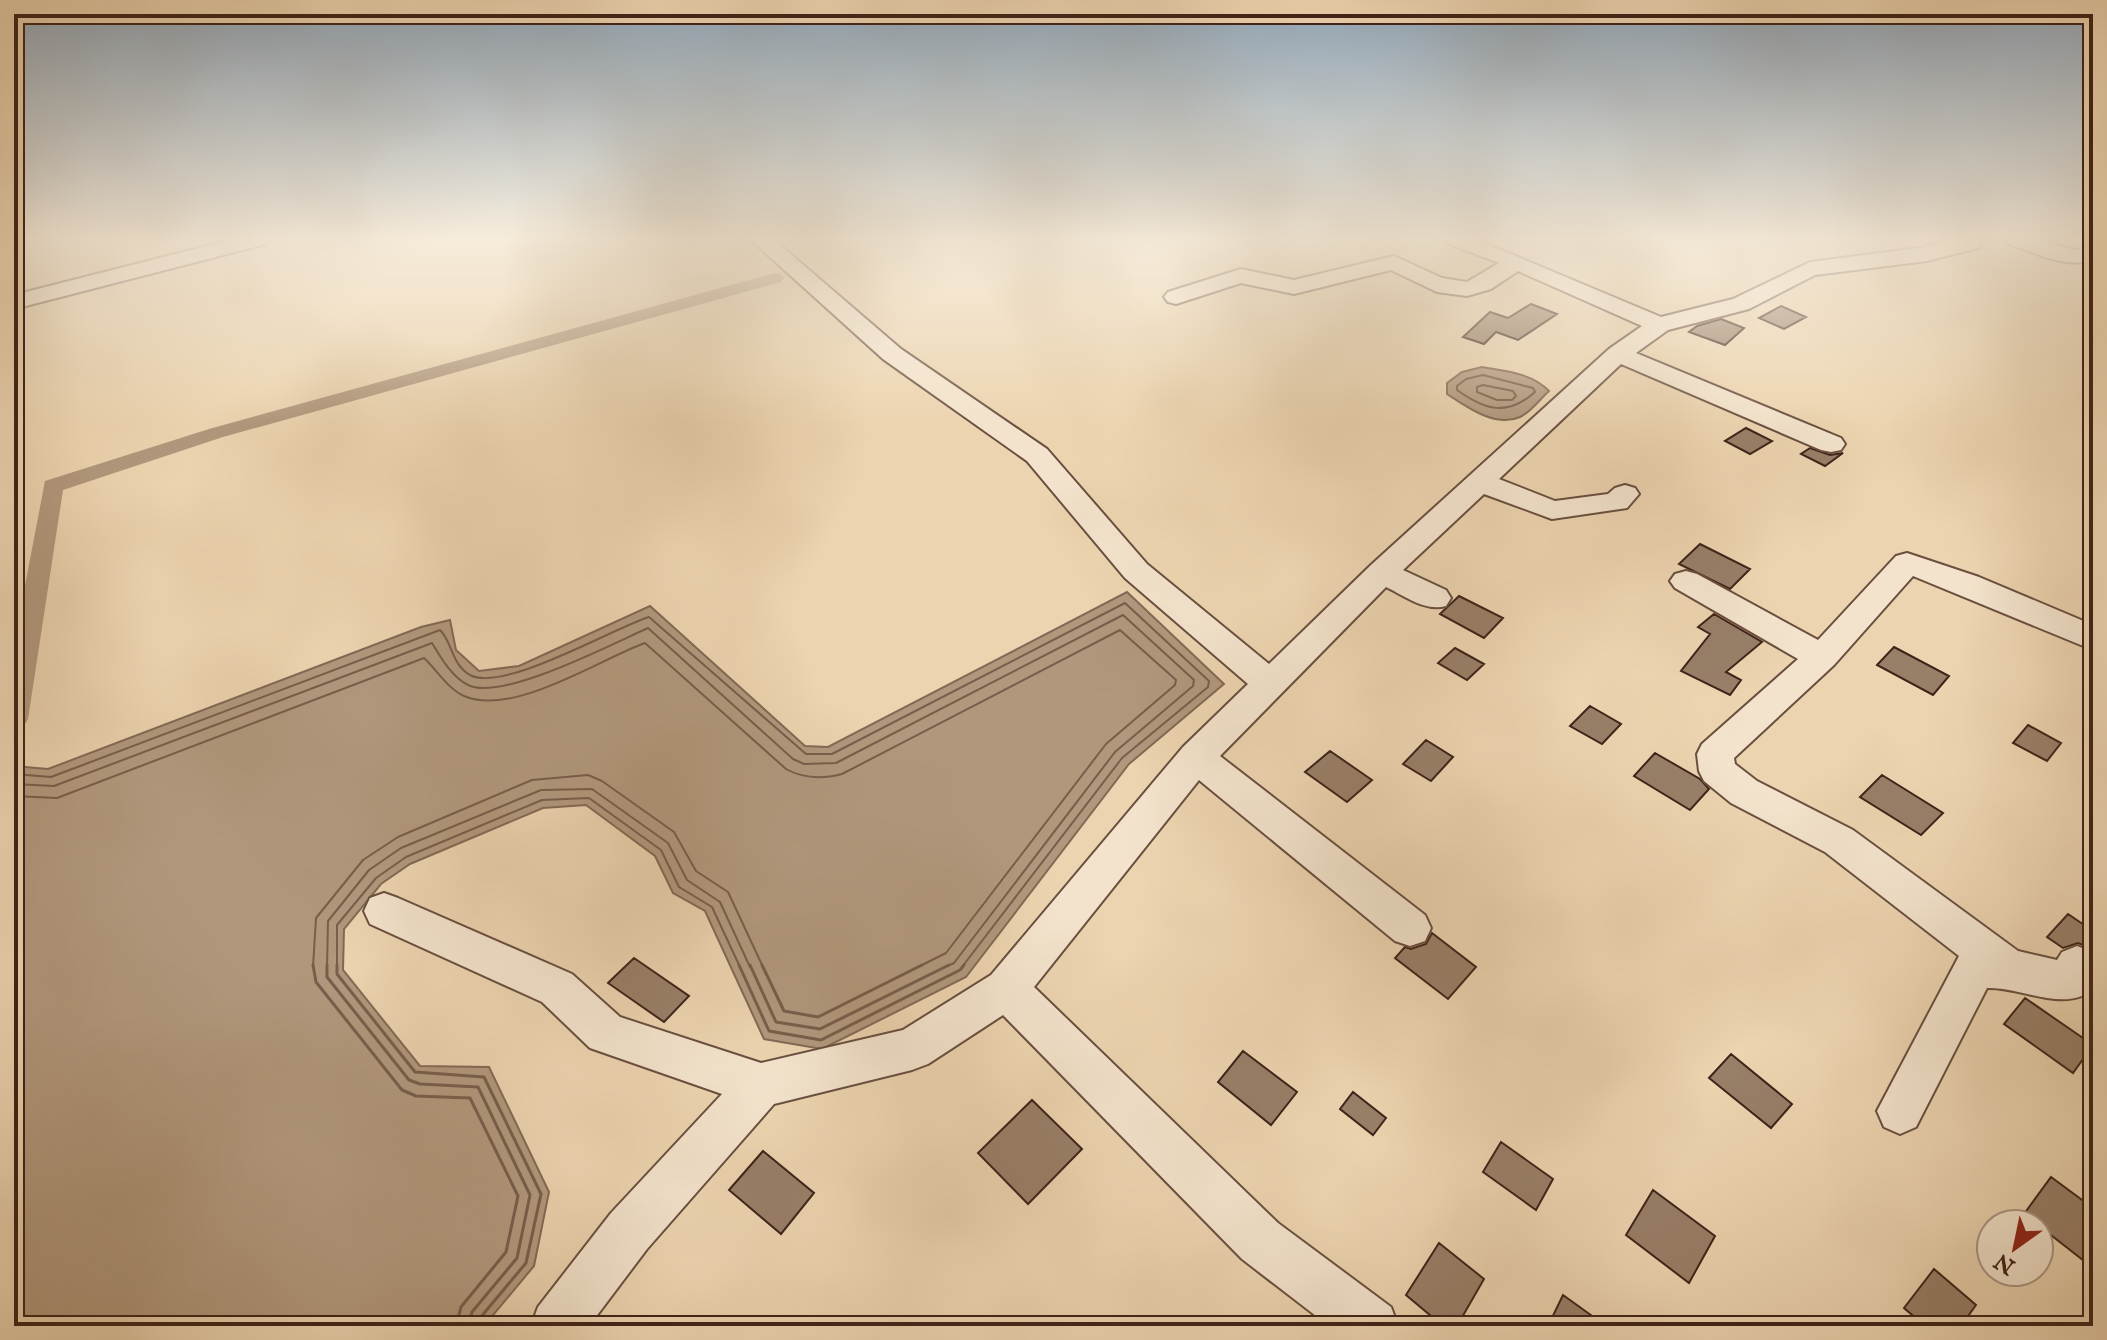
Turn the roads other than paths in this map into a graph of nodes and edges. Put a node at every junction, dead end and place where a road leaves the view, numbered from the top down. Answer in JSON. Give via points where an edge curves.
{"nodes":[{"id":1,"x":832,"y":302,"type":"edge"},
{"id":2,"x":1606,"y":302,"type":"edge"},
{"id":3,"x":1746,"y":302,"type":"edge"},
{"id":4,"x":1659,"y":325,"type":"junction"},
{"id":5,"x":1618,"y":354,"type":"junction"},
{"id":6,"x":1831,"y":444,"type":"dead end"},
{"id":7,"x":1480,"y":482,"type":"junction"},
{"id":8,"x":1625,"y":494,"type":"dead end"},
{"id":9,"x":1382,"y":572,"type":"junction"},
{"id":10,"x":1686,"y":581,"type":"dead end"},
{"id":11,"x":1435,"y":598,"type":"dead end"},
{"id":12,"x":2093,"y":638,"type":"edge"},
{"id":13,"x":1822,"y":657,"type":"junction"},
{"id":14,"x":1270,"y":684,"type":"junction"},
{"id":15,"x":1196,"y":757,"type":"junction"},
{"id":16,"x":384,"y":911,"type":"dead end"},
{"id":17,"x":1410,"y":928,"type":"dead end"},
{"id":18,"x":2077,"y":965,"type":"dead end"},
{"id":19,"x":2007,"y":968,"type":"junction"},
{"id":20,"x":1006,"y":989,"type":"junction"},
{"id":21,"x":761,"y":1085,"type":"junction"},
{"id":22,"x":1900,"y":1111,"type":"dead end"},
{"id":23,"x":557,"y":1326,"type":"edge"},
{"id":24,"x":1372,"y":1326,"type":"edge"}],
"edges":[{"from":1,"to":14,"type":"street","via":[[892,354],[1037,455],[1136,571]]},
{"from":2,"to":4,"type":"street"},
{"from":3,"to":4,"type":"street"},
{"from":4,"to":5,"type":"street"},
{"from":5,"to":6,"type":"street"},
{"from":5,"to":7,"type":"street"},
{"from":7,"to":8,"type":"street","via":[[1552,510],[1617,502]]},
{"from":7,"to":9,"type":"street"},
{"from":9,"to":11,"type":"street"},
{"from":9,"to":14,"type":"street"},
{"from":10,"to":13,"type":"street"},
{"from":12,"to":13,"type":"street","via":[[1907,563]]},
{"from":13,"to":19,"type":"street","via":[[1715,754],[1717,771],[1744,792],[1839,841]]},
{"from":14,"to":15,"type":"street"},
{"from":15,"to":17,"type":"street"},
{"from":15,"to":20,"type":"street"},
{"from":16,"to":21,"type":"street","via":[[557,988],[606,1033]]},
{"from":18,"to":19,"type":"street","via":[[2067,982]]},
{"from":19,"to":22,"type":"street","via":[[1975,969]]},
{"from":20,"to":21,"type":"street","via":[[912,1049]]},
{"from":20,"to":24,"type":"street","via":[[1260,1241]]},
{"from":21,"to":23,"type":"street","via":[[629,1231]]}]}
